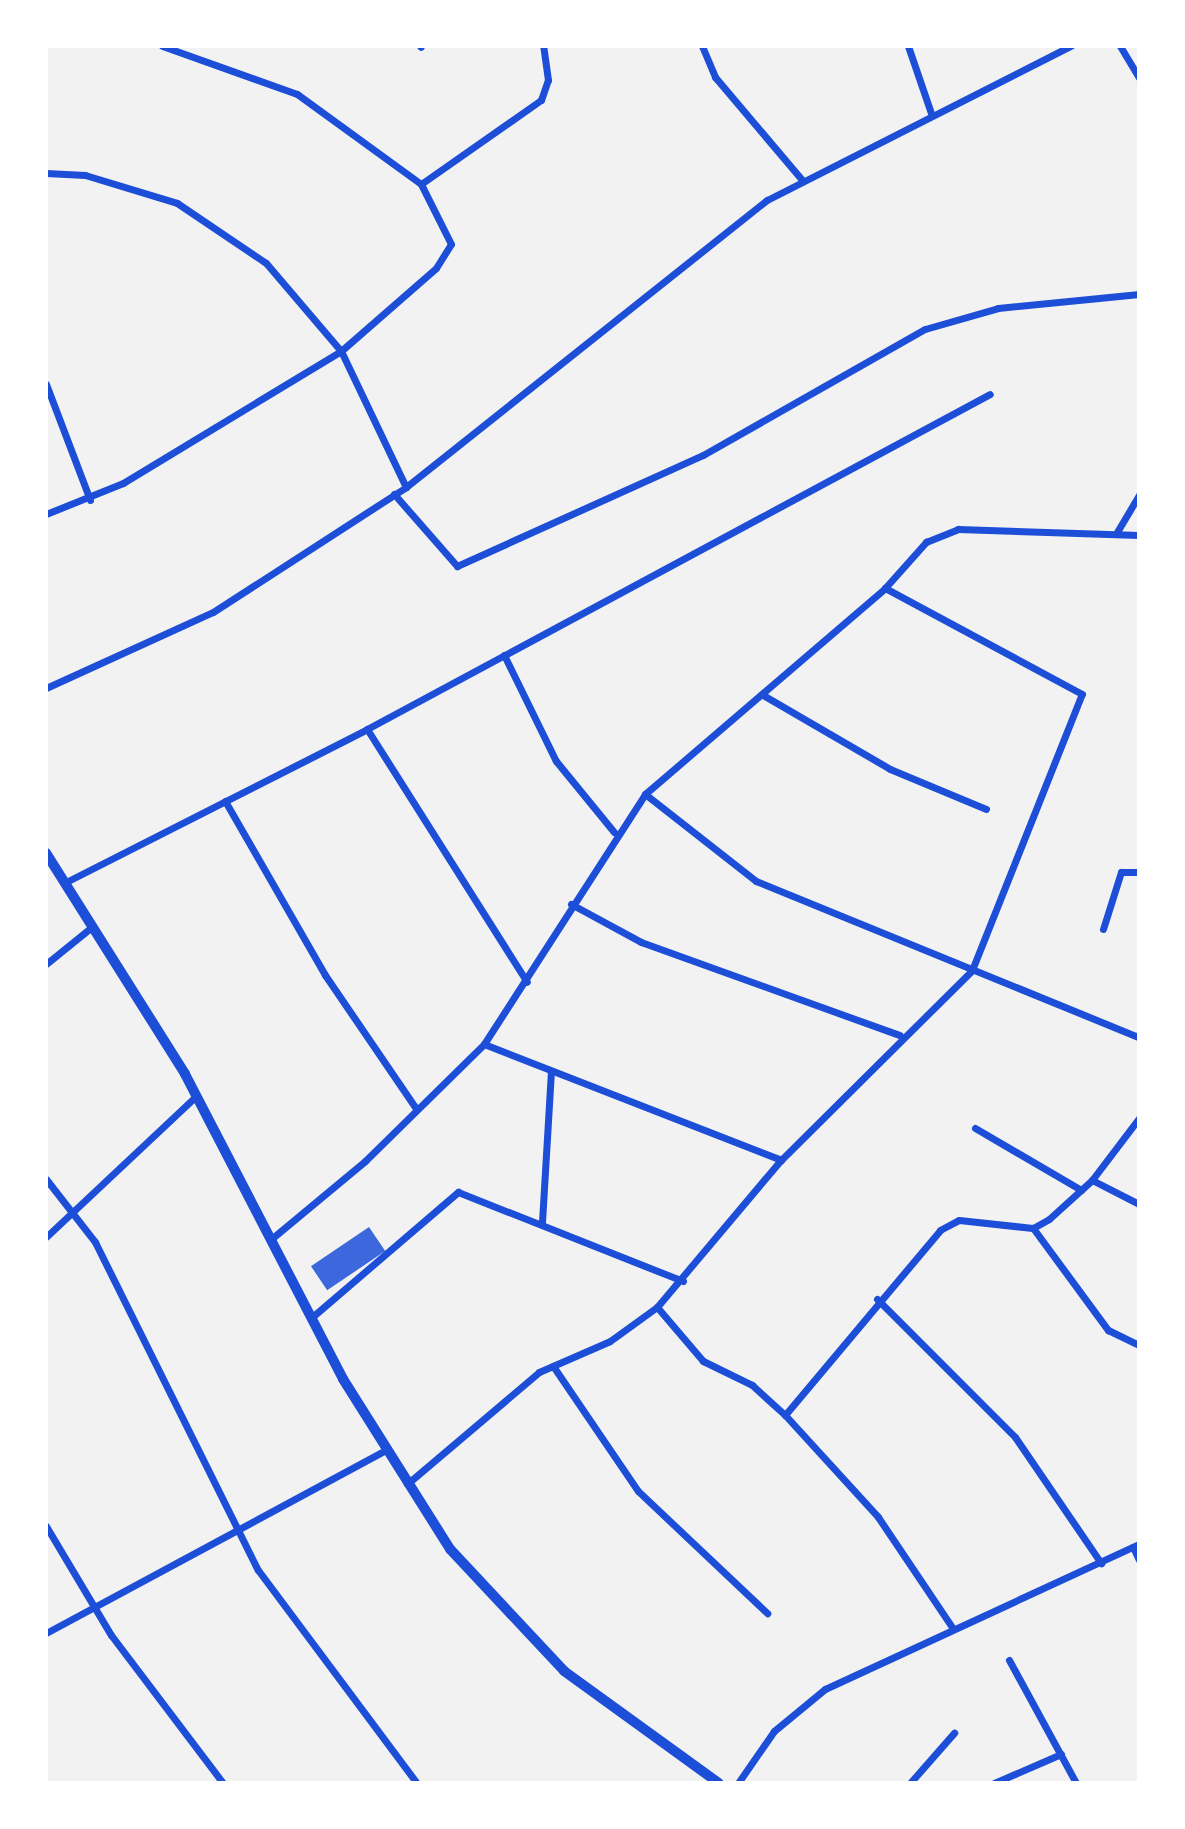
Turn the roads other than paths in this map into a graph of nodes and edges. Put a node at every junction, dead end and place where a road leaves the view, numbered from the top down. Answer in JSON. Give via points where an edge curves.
{"nodes":[{"id":1,"x":162,"y":46,"type":"edge"},
{"id":2,"x":543,"y":46,"type":"edge"},
{"id":3,"x":908,"y":46,"type":"edge"},
{"id":4,"x":1071,"y":46,"type":"edge"},
{"id":5,"x":1120,"y":46,"type":"edge"},
{"id":6,"x":705,"y":47,"type":"edge"},
{"id":7,"x":1139,"y":78,"type":"edge"},
{"id":8,"x":931,"y":113,"type":"junction"},
{"id":9,"x":46,"y":173,"type":"edge"},
{"id":10,"x":802,"y":180,"type":"junction"},
{"id":11,"x":421,"y":184,"type":"junction"},
{"id":12,"x":1139,"y":294,"type":"edge"},
{"id":13,"x":341,"y":351,"type":"junction"},
{"id":14,"x":46,"y":384,"type":"edge"},
{"id":15,"x":990,"y":394,"type":"dead end"},
{"id":16,"x":406,"y":487,"type":"junction"},
{"id":17,"x":394,"y":494,"type":"junction"},
{"id":18,"x":1139,"y":495,"type":"edge"},
{"id":19,"x":90,"y":500,"type":"junction"},
{"id":20,"x":46,"y":514,"type":"edge"},
{"id":21,"x":1117,"y":532,"type":"junction"},
{"id":22,"x":1139,"y":535,"type":"edge"},
{"id":23,"x":885,"y":588,"type":"junction"},
{"id":24,"x":504,"y":655,"type":"junction"},
{"id":25,"x":46,"y":688,"type":"edge"},
{"id":26,"x":763,"y":695,"type":"junction"},
{"id":27,"x":367,"y":729,"type":"junction"},
{"id":28,"x":645,"y":794,"type":"junction"},
{"id":29,"x":225,"y":801,"type":"junction"},
{"id":30,"x":986,"y":809,"type":"dead end"},
{"id":31,"x":614,"y":832,"type":"junction"},
{"id":32,"x":46,"y":853,"type":"edge"},
{"id":33,"x":1139,"y":872,"type":"edge"},
{"id":34,"x":68,"y":881,"type":"junction"},
{"id":35,"x":571,"y":904,"type":"junction"},
{"id":36,"x":93,"y":926,"type":"junction"},
{"id":37,"x":1103,"y":929,"type":"dead end"},
{"id":38,"x":46,"y":964,"type":"edge"},
{"id":39,"x":972,"y":970,"type":"junction"},
{"id":40,"x":527,"y":982,"type":"junction"},
{"id":41,"x":900,"y":1035,"type":"junction"},
{"id":42,"x":1139,"y":1037,"type":"edge"},
{"id":43,"x":484,"y":1044,"type":"junction"},
{"id":44,"x":551,"y":1072,"type":"junction"},
{"id":45,"x":197,"y":1095,"type":"junction"},
{"id":46,"x":415,"y":1107,"type":"junction"},
{"id":47,"x":1139,"y":1118,"type":"edge"},
{"id":48,"x":975,"y":1128,"type":"dead end"},
{"id":49,"x":781,"y":1160,"type":"junction"},
{"id":50,"x":46,"y":1179,"type":"edge"},
{"id":51,"x":1092,"y":1180,"type":"junction"},
{"id":52,"x":1081,"y":1190,"type":"junction"},
{"id":53,"x":1139,"y":1204,"type":"edge"},
{"id":54,"x":77,"y":1214,"type":"junction"},
{"id":55,"x":542,"y":1222,"type":"junction"},
{"id":56,"x":1033,"y":1228,"type":"junction"},
{"id":57,"x":46,"y":1237,"type":"edge"},
{"id":58,"x":270,"y":1240,"type":"junction"},
{"id":59,"x":683,"y":1281,"type":"junction"},
{"id":60,"x":877,"y":1299,"type":"junction"},
{"id":61,"x":657,"y":1307,"type":"junction"},
{"id":62,"x":311,"y":1318,"type":"junction"},
{"id":63,"x":1139,"y":1345,"type":"edge"},
{"id":64,"x":553,"y":1366,"type":"junction"},
{"id":65,"x":785,"y":1415,"type":"junction"},
{"id":66,"x":384,"y":1451,"type":"junction"},
{"id":67,"x":406,"y":1485,"type":"junction"},
{"id":68,"x":46,"y":1526,"type":"edge"},
{"id":69,"x":235,"y":1528,"type":"junction"},
{"id":70,"x":1136,"y":1546,"type":"edge"},
{"id":71,"x":1139,"y":1560,"type":"edge"},
{"id":72,"x":1101,"y":1563,"type":"junction"},
{"id":73,"x":94,"y":1607,"type":"junction"},
{"id":74,"x":767,"y":1613,"type":"dead end"},
{"id":75,"x":952,"y":1627,"type":"junction"},
{"id":76,"x":46,"y":1633,"type":"edge"},
{"id":77,"x":1009,"y":1660,"type":"dead end"},
{"id":78,"x":954,"y":1733,"type":"dead end"},
{"id":79,"x":1061,"y":1754,"type":"junction"},
{"id":80,"x":223,"y":1783,"type":"edge"},
{"id":81,"x":417,"y":1783,"type":"edge"},
{"id":82,"x":719,"y":1783,"type":"edge"},
{"id":83,"x":738,"y":1783,"type":"edge"},
{"id":84,"x":910,"y":1783,"type":"edge"},
{"id":85,"x":994,"y":1783,"type":"edge"},
{"id":86,"x":1076,"y":1783,"type":"edge"}],
"edges":[{"from":1,"to":11,"type":"street","via":[[271,79]]},
{"from":2,"to":11,"type":"street","via":[[548,80],[541,100]]},
{"from":3,"to":8,"type":"street"},
{"from":4,"to":8,"type":"street"},
{"from":5,"to":7,"type":"street"},
{"from":6,"to":10,"type":"street","via":[[715,77]]},
{"from":8,"to":10,"type":"street"},
{"from":9,"to":13,"type":"street","via":[[128,186],[216,224],[266,263]]},
{"from":10,"to":16,"type":"street","via":[[767,200]]},
{"from":11,"to":13,"type":"street","via":[[450,233],[445,257]]},
{"from":12,"to":17,"type":"street","via":[[998,308],[925,329],[703,455],[457,566]]},
{"from":13,"to":16,"type":"street"},
{"from":13,"to":19,"type":"street"},
{"from":14,"to":19,"type":"street"},
{"from":15,"to":24,"type":"street"},
{"from":16,"to":17,"type":"street"},
{"from":17,"to":25,"type":"street","via":[[213,612]]},
{"from":18,"to":21,"type":"street"},
{"from":19,"to":20,"type":"street"},
{"from":21,"to":22,"type":"street"},
{"from":21,"to":23,"type":"street","via":[[941,531]]},
{"from":23,"to":26,"type":"street"},
{"from":23,"to":39,"type":"street","via":[[1082,694]]},
{"from":24,"to":27,"type":"street"},
{"from":24,"to":31,"type":"street","via":[[553,756]]},
{"from":26,"to":28,"type":"street"},
{"from":26,"to":30,"type":"street","via":[[890,769]]},
{"from":27,"to":29,"type":"street"},
{"from":27,"to":40,"type":"street"},
{"from":28,"to":31,"type":"street"},
{"from":28,"to":39,"type":"street","via":[[756,881]]},
{"from":29,"to":34,"type":"street"},
{"from":29,"to":46,"type":"street","via":[[325,975]]},
{"from":31,"to":35,"type":"street"},
{"from":32,"to":34,"type":"main road"},
{"from":33,"to":37,"type":"street","via":[[1121,872]]},
{"from":34,"to":36,"type":"main road"},
{"from":35,"to":40,"type":"street"},
{"from":35,"to":41,"type":"street","via":[[641,942]]},
{"from":36,"to":38,"type":"street"},
{"from":36,"to":45,"type":"main road"},
{"from":39,"to":41,"type":"street"},
{"from":39,"to":42,"type":"street"},
{"from":40,"to":43,"type":"street"},
{"from":41,"to":49,"type":"street"},
{"from":43,"to":44,"type":"street"},
{"from":43,"to":46,"type":"street"},
{"from":44,"to":49,"type":"street"},
{"from":44,"to":55,"type":"street"},
{"from":45,"to":54,"type":"street"},
{"from":45,"to":58,"type":"main road"},
{"from":46,"to":58,"type":"street","via":[[356,1169]]},
{"from":47,"to":51,"type":"street"},
{"from":48,"to":52,"type":"street"},
{"from":49,"to":59,"type":"street"},
{"from":50,"to":54,"type":"street"},
{"from":51,"to":52,"type":"street"},
{"from":51,"to":53,"type":"street"},
{"from":52,"to":56,"type":"street"},
{"from":54,"to":57,"type":"street"},
{"from":54,"to":69,"type":"street","via":[[143,1332]]},
{"from":55,"to":59,"type":"street"},
{"from":55,"to":62,"type":"street","via":[[454,1193],[385,1262]]},
{"from":56,"to":60,"type":"street","via":[[948,1225]]},
{"from":56,"to":63,"type":"street","via":[[1108,1330]]},
{"from":58,"to":62,"type":"main road"},
{"from":59,"to":61,"type":"street"},
{"from":60,"to":65,"type":"street"},
{"from":60,"to":72,"type":"street","via":[[1015,1437]]},
{"from":61,"to":64,"type":"street","via":[[610,1341]]},
{"from":61,"to":65,"type":"street","via":[[703,1361],[752,1385]]},
{"from":62,"to":66,"type":"main road"},
{"from":64,"to":67,"type":"street"},
{"from":64,"to":74,"type":"street","via":[[638,1491]]},
{"from":65,"to":75,"type":"street","via":[[878,1517]]},
{"from":66,"to":67,"type":"main road"},
{"from":66,"to":69,"type":"street"},
{"from":67,"to":82,"type":"main road","via":[[508,1618],[591,1693]]},
{"from":68,"to":73,"type":"street"},
{"from":69,"to":73,"type":"street"},
{"from":69,"to":81,"type":"street","via":[[280,1605]]},
{"from":70,"to":71,"type":"street"},
{"from":70,"to":72,"type":"street"},
{"from":72,"to":75,"type":"street"},
{"from":73,"to":76,"type":"street"},
{"from":73,"to":80,"type":"street"},
{"from":75,"to":83,"type":"street","via":[[825,1689],[774,1731]]},
{"from":77,"to":79,"type":"street"},
{"from":78,"to":84,"type":"street"},
{"from":79,"to":85,"type":"street"},
{"from":79,"to":86,"type":"street"}]}
